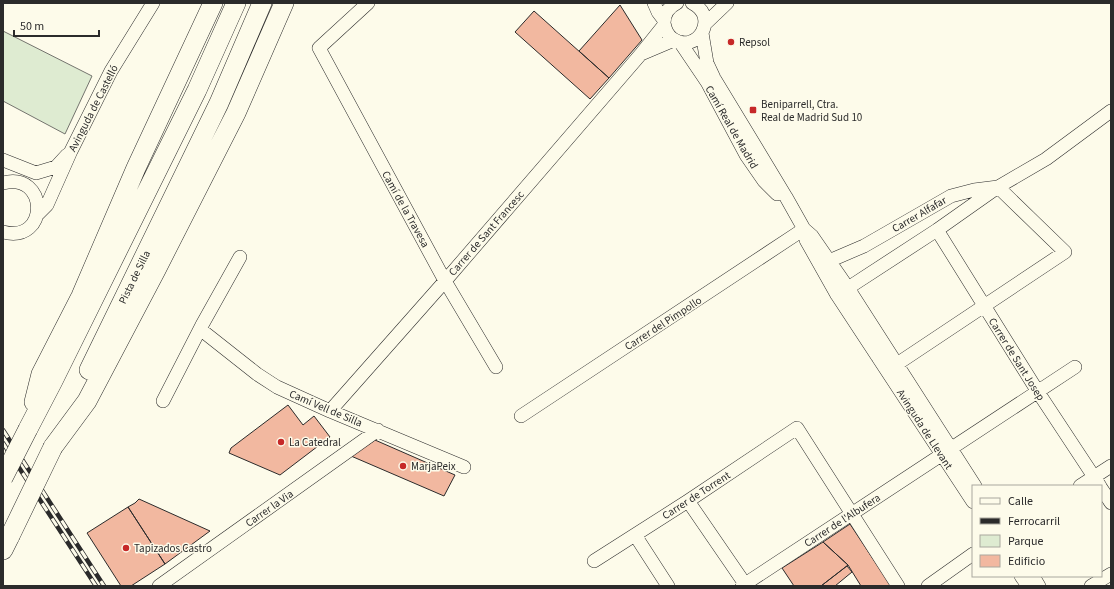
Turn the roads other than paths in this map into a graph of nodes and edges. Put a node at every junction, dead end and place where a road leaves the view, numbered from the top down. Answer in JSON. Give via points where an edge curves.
{"nodes":[{"id":1,"x":153,"y":3,"type":"edge"},
{"id":2,"x":213,"y":3,"type":"edge"},
{"id":3,"x":236,"y":3,"type":"edge"},
{"id":4,"x":262,"y":3,"type":"edge"},
{"id":5,"x":284,"y":3,"type":"edge"},
{"id":6,"x":368,"y":3,"type":"edge"},
{"id":7,"x":654,"y":3,"type":"edge"},
{"id":8,"x":677,"y":3,"type":"edge"},
{"id":9,"x":716,"y":3,"type":"edge"},
{"id":10,"x":727,"y":3,"type":"edge"},
{"id":11,"x":694,"y":4,"type":"edge"},
{"id":12,"x":664,"y":22,"type":"junction"},
{"id":13,"x":704,"y":28,"type":"junction"},
{"id":14,"x":677,"y":41,"type":"junction"},
{"id":15,"x":640,"y":55,"type":"junction"},
{"id":16,"x":1111,"y":111,"type":"edge"},
{"id":17,"x":71,"y":151,"type":"junction"},
{"id":18,"x":6,"y":161,"type":"edge"},
{"id":19,"x":8,"y":182,"type":"edge"},
{"id":20,"x":998,"y":187,"type":"junction"},
{"id":21,"x":790,"y":206,"type":"junction"},
{"id":22,"x":38,"y":214,"type":"junction"},
{"id":23,"x":937,"y":230,"type":"junction"},
{"id":24,"x":3,"y":232,"type":"edge"},
{"id":25,"x":805,"y":235,"type":"junction"},
{"id":26,"x":240,"y":257,"type":"dead end"},
{"id":27,"x":825,"y":264,"type":"junction"},
{"id":28,"x":445,"y":280,"type":"junction"},
{"id":29,"x":848,"y":288,"type":"junction"},
{"id":30,"x":984,"y":306,"type":"junction"},
{"id":31,"x":852,"y":317,"type":"junction"},
{"id":32,"x":200,"y":328,"type":"junction"},
{"id":33,"x":877,"y":356,"type":"junction"},
{"id":34,"x":897,"y":364,"type":"junction"},
{"id":35,"x":496,"y":367,"type":"dead end"},
{"id":36,"x":1075,"y":367,"type":"dead end"},
{"id":37,"x":1038,"y":392,"type":"junction"},
{"id":38,"x":163,"y":401,"type":"dead end"},
{"id":39,"x":330,"y":411,"type":"junction"},
{"id":40,"x":521,"y":416,"type":"dead end"},
{"id":41,"x":28,"y":429,"type":"junction"},
{"id":42,"x":378,"y":430,"type":"junction"},
{"id":43,"x":53,"y":447,"type":"junction"},
{"id":44,"x":946,"y":452,"type":"junction"},
{"id":45,"x":464,"y":466,"type":"dead end"},
{"id":46,"x":1111,"y":466,"type":"edge"},
{"id":47,"x":3,"y":478,"type":"edge"},
{"id":48,"x":1098,"y":484,"type":"edge"},
{"id":49,"x":974,"y":485,"type":"edge"},
{"id":50,"x":1102,"y":490,"type":"edge"},
{"id":51,"x":972,"y":500,"type":"edge"},
{"id":52,"x":688,"y":501,"type":"junction"},
{"id":53,"x":1111,"y":503,"type":"edge"},
{"id":54,"x":852,"y":514,"type":"junction"},
{"id":55,"x":635,"y":535,"type":"junction"},
{"id":56,"x":7,"y":543,"type":"edge"},
{"id":57,"x":972,"y":555,"type":"edge"},
{"id":58,"x":594,"y":561,"type":"dead end"},
{"id":59,"x":1111,"y":574,"type":"edge"},
{"id":60,"x":1022,"y":577,"type":"edge"},
{"id":61,"x":1034,"y":577,"type":"edge"},
{"id":62,"x":743,"y":585,"type":"edge"},
{"id":63,"x":159,"y":586,"type":"edge"},
{"id":64,"x":668,"y":586,"type":"edge"},
{"id":65,"x":898,"y":586,"type":"edge"},
{"id":66,"x":928,"y":586,"type":"edge"},
{"id":67,"x":1028,"y":586,"type":"edge"},
{"id":68,"x":1040,"y":586,"type":"edge"},
{"id":69,"x":1091,"y":586,"type":"edge"}],
"edges":[{"from":1,"to":17,"type":"street","name":"Avinguda de Castelló","via":[[111,71]]},
{"from":2,"to":41,"type":"highway","via":[[136,168],[81,296],[41,374]]},
{"from":3,"to":41,"type":"highway","via":[[197,90]]},
{"from":4,"to":43,"type":"highway","name":"Pista de Silla","via":[[219,103]]},
{"from":5,"to":43,"type":"highway","via":[[236,113],[163,256],[87,401]]},
{"from":6,"to":28,"type":"street","name":"Camí de la Travesa","via":[[319,48]]},
{"from":7,"to":12,"type":"street"},
{"from":8,"to":12,"type":"street","name":"Carrer de Sant Francesc","via":[[669,9]]},
{"from":9,"to":11,"type":"street"},
{"from":10,"to":13,"type":"street","name":"Carrer de Sant Francesc"},
{"from":11,"to":13,"type":"street","name":"Camí Real de Madrid","via":[[703,14]]},
{"from":12,"to":14,"type":"street","name":"Camí Real de Madrid","via":[[667,34]]},
{"from":12,"to":15,"type":"street","name":"Carrer de Sant Francesc"},
{"from":13,"to":14,"type":"street","name":"Carrer de Sant Francesc","via":[[693,41]]},
{"from":13,"to":21,"type":"street","name":"Camí Real de Madrid","via":[[707,63],[714,78]]},
{"from":14,"to":15,"type":"street","name":"Carrer de Sant Francesc"},
{"from":14,"to":21,"type":"street","name":"Camí Real de Madrid","via":[[707,82],[746,155],[764,180]]},
{"from":15,"to":28,"type":"street","name":"Carrer de Sant Francesc"},
{"from":16,"to":20,"type":"street","name":"Carrer Alfafar","via":[[1046,160]]},
{"from":17,"to":18,"type":"street","via":[[56,167],[36,174]]},
{"from":17,"to":22,"type":"street","name":"Avinguda de Castelló","via":[[47,205]]},
{"from":18,"to":19,"type":"street"},
{"from":19,"to":22,"type":"street","via":[[21,183],[33,192],[37,199]]},
{"from":20,"to":23,"type":"street"},
{"from":20,"to":27,"type":"street","name":"Carrer Alfafar","via":[[951,196],[864,246]]},
{"from":20,"to":30,"type":"street","via":[[1065,252]]},
{"from":21,"to":25,"type":"street","name":"Camí Real de Madrid"},
{"from":22,"to":24,"type":"street","name":"Avinguda de Castelló","via":[[28,228],[21,232]]},
{"from":23,"to":29,"type":"street"},
{"from":23,"to":30,"type":"street","name":"Carrer de Sant Josep"},
{"from":25,"to":27,"type":"street","name":"Camí Real de Madrid"},
{"from":25,"to":40,"type":"street","name":"Carrer del Pimpollo"},
{"from":26,"to":32,"type":"street"},
{"from":27,"to":29,"type":"street","name":"Avinguda de Llevant"},
{"from":27,"to":31,"type":"street","name":"Avinguda de Llevant"},
{"from":28,"to":35,"type":"street","name":"Camí de la Travesa"},
{"from":28,"to":39,"type":"street","name":"Carrer de Sant Francesc"},
{"from":29,"to":31,"type":"street","name":"Avinguda de Llevant","via":[[845,296],[851,306]]},
{"from":29,"to":34,"type":"street","name":"Avinguda de Llevant"},
{"from":30,"to":34,"type":"street"},
{"from":30,"to":37,"type":"street","name":"Carrer de Sant Josep"},
{"from":31,"to":33,"type":"street","name":"Avinguda de Llevant"},
{"from":32,"to":38,"type":"street"},
{"from":32,"to":39,"type":"street","name":"Camí Vell de Silla","via":[[257,374],[295,396]]},
{"from":33,"to":34,"type":"street","via":[[892,365]]},
{"from":33,"to":44,"type":"street","name":"Avinguda de Llevant"},
{"from":34,"to":44,"type":"street","name":"Avinguda de Llevant"},
{"from":36,"to":37,"type":"street","name":"Carrer de l'Albufera"},
{"from":37,"to":44,"type":"street","name":"Carrer de l'Albufera"},
{"from":37,"to":48,"type":"street","name":"Carrer de Sant Josep"},
{"from":39,"to":42,"type":"street","name":"Camí Vell de Silla"},
{"from":41,"to":47,"type":"highway","bridge":true},
{"from":42,"to":45,"type":"street","name":"Camí Vell de Silla"},
{"from":42,"to":63,"type":"street","name":"Carrer la Via"},
{"from":43,"to":56,"type":"highway","name":"Pista de Silla","bridge":true},
{"from":44,"to":49,"type":"street","name":"Avinguda de Llevant"},
{"from":44,"to":51,"type":"street","name":"Avinguda de Llevant"},
{"from":44,"to":54,"type":"street","name":"Carrer de l'Albufera"},
{"from":46,"to":48,"type":"street"},
{"from":50,"to":53,"type":"street","name":"Carrer de Sant Josep"},
{"from":52,"to":54,"type":"street","name":"Carrer de Torrent","via":[[797,428]]},
{"from":52,"to":55,"type":"street","name":"Carrer de Torrent"},
{"from":52,"to":62,"type":"street"},
{"from":54,"to":62,"type":"street","name":"Carrer de l'Albufera"},
{"from":54,"to":65,"type":"street"},
{"from":55,"to":58,"type":"street","name":"Carrer de Torrent"},
{"from":55,"to":64,"type":"street"},
{"from":57,"to":66,"type":"street"},
{"from":59,"to":69,"type":"street"},
{"from":60,"to":67,"type":"street"},
{"from":61,"to":68,"type":"street"}]}
